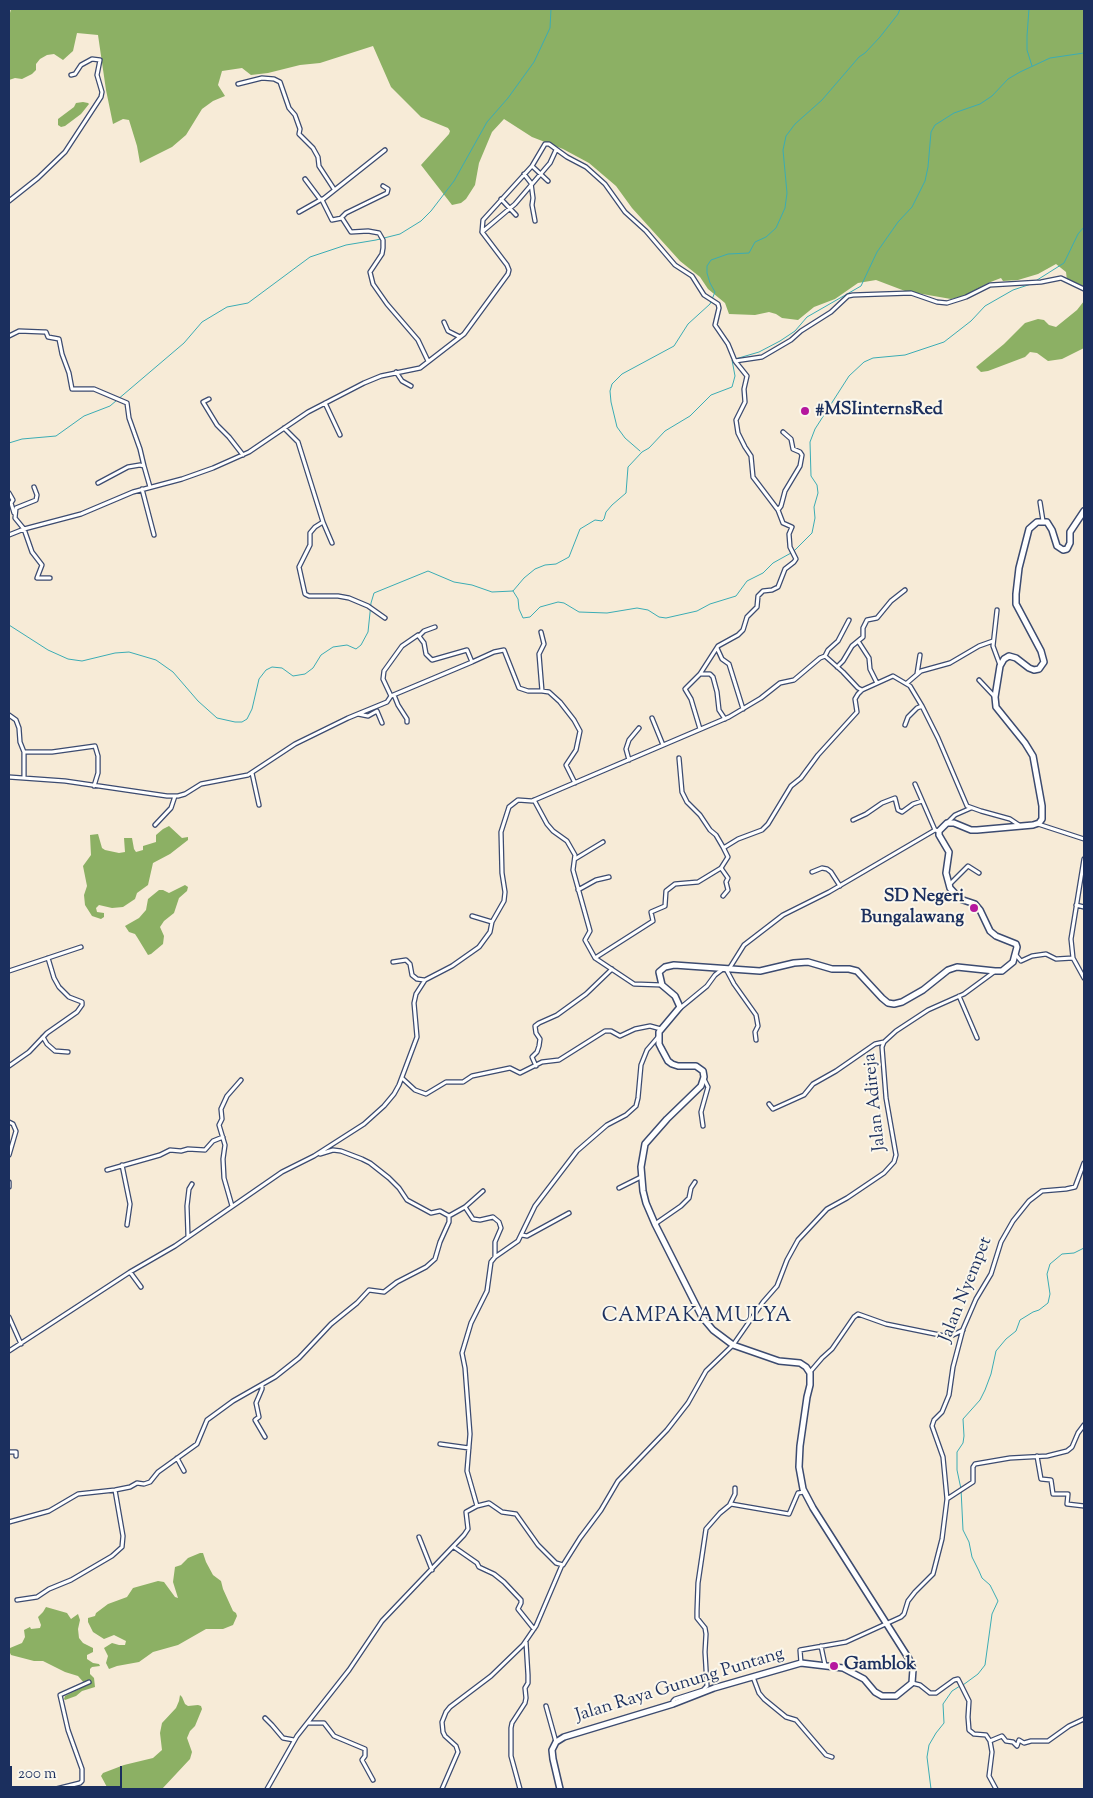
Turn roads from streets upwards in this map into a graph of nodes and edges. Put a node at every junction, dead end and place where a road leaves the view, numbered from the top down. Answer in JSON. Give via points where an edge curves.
{"nodes":[{"id":1,"x":71,"y":75,"type":"dead end"},
{"id":2,"x":238,"y":84,"type":"dead end"},
{"id":3,"x":385,"y":150,"type":"dead end"},
{"id":4,"x":556,"y":150,"type":"junction"},
{"id":5,"x":532,"y":166,"type":"junction"},
{"id":6,"x":540,"y":173,"type":"junction"},
{"id":7,"x":524,"y":174,"type":"junction"},
{"id":8,"x":304,"y":178,"type":"dead end"},
{"id":9,"x":548,"y":180,"type":"dead end"},
{"id":10,"x":531,"y":185,"type":"junction"},
{"id":11,"x":383,"y":186,"type":"dead end"},
{"id":12,"x":334,"y":189,"type":"junction"},
{"id":13,"x":321,"y":199,"type":"junction"},
{"id":14,"x":501,"y":199,"type":"junction"},
{"id":15,"x":9,"y":201,"type":"edge"},
{"id":16,"x":511,"y":208,"type":"junction"},
{"id":17,"x":299,"y":212,"type":"dead end"},
{"id":18,"x":516,"y":216,"type":"dead end"},
{"id":19,"x":341,"y":218,"type":"junction"},
{"id":20,"x":535,"y":220,"type":"dead end"},
{"id":21,"x":482,"y":232,"type":"junction"},
{"id":22,"x":1084,"y":289,"type":"edge"},
{"id":23,"x":444,"y":322,"type":"dead end"},
{"id":24,"x":9,"y":336,"type":"edge"},
{"id":25,"x":460,"y":337,"type":"junction"},
{"id":26,"x":428,"y":361,"type":"junction"},
{"id":27,"x":735,"y":362,"type":"junction"},
{"id":28,"x":396,"y":372,"type":"junction"},
{"id":29,"x":411,"y":386,"type":"dead end"},
{"id":30,"x":209,"y":399,"type":"dead end"},
{"id":31,"x":325,"y":403,"type":"junction"},
{"id":32,"x":284,"y":428,"type":"junction"},
{"id":33,"x":783,"y":432,"type":"dead end"},
{"id":34,"x":340,"y":436,"type":"dead end"},
{"id":35,"x":243,"y":456,"type":"junction"},
{"id":36,"x":144,"y":466,"type":"junction"},
{"id":37,"x":98,"y":483,"type":"dead end"},
{"id":38,"x":34,"y":487,"type":"dead end"},
{"id":39,"x":150,"y":487,"type":"junction"},
{"id":40,"x":142,"y":489,"type":"junction"},
{"id":41,"x":9,"y":493,"type":"edge"},
{"id":42,"x":1040,"y":502,"type":"dead end"},
{"id":43,"x":778,"y":510,"type":"junction"},
{"id":44,"x":1084,"y":513,"type":"edge"},
{"id":45,"x":15,"y":518,"type":"junction"},
{"id":46,"x":1042,"y":521,"type":"junction"},
{"id":47,"x":323,"y":522,"type":"junction"},
{"id":48,"x":24,"y":529,"type":"junction"},
{"id":49,"x":9,"y":535,"type":"edge"},
{"id":50,"x":154,"y":535,"type":"dead end"},
{"id":51,"x":332,"y":543,"type":"dead end"},
{"id":52,"x":50,"y":578,"type":"dead end"},
{"id":53,"x":905,"y":590,"type":"dead end"},
{"id":54,"x":997,"y":610,"type":"dead end"},
{"id":55,"x":385,"y":618,"type":"dead end"},
{"id":56,"x":848,"y":620,"type":"dead end"},
{"id":57,"x":435,"y":627,"type":"dead end"},
{"id":58,"x":541,"y":632,"type":"dead end"},
{"id":59,"x":419,"y":636,"type":"junction"},
{"id":60,"x":858,"y":640,"type":"junction"},
{"id":61,"x":993,"y":641,"type":"junction"},
{"id":62,"x":717,"y":648,"type":"junction"},
{"id":63,"x":920,"y":655,"type":"dead end"},
{"id":64,"x":825,"y":656,"type":"junction"},
{"id":65,"x":472,"y":662,"type":"junction"},
{"id":66,"x":1000,"y":666,"type":"junction"},
{"id":67,"x":837,"y":667,"type":"junction"},
{"id":68,"x":700,"y":674,"type":"junction"},
{"id":69,"x":916,"y":674,"type":"junction"},
{"id":70,"x":979,"y":680,"type":"dead end"},
{"id":71,"x":877,"y":683,"type":"junction"},
{"id":72,"x":907,"y":683,"type":"junction"},
{"id":73,"x":862,"y":690,"type":"junction"},
{"id":74,"x":542,"y":691,"type":"junction"},
{"id":75,"x":392,"y":696,"type":"junction"},
{"id":76,"x":995,"y":697,"type":"junction"},
{"id":77,"x":922,"y":706,"type":"junction"},
{"id":78,"x":743,"y":709,"type":"junction"},
{"id":79,"x":358,"y":714,"type":"junction"},
{"id":80,"x":9,"y":715,"type":"edge"},
{"id":81,"x":652,"y":718,"type":"dead end"},
{"id":82,"x":725,"y":719,"type":"junction"},
{"id":83,"x":407,"y":722,"type":"dead end"},
{"id":84,"x":382,"y":723,"type":"dead end"},
{"id":85,"x":905,"y":725,"type":"dead end"},
{"id":86,"x":639,"y":728,"type":"dead end"},
{"id":87,"x":700,"y":729,"type":"junction"},
{"id":88,"x":663,"y":745,"type":"junction"},
{"id":89,"x":24,"y":752,"type":"junction"},
{"id":90,"x":679,"y":758,"type":"dead end"},
{"id":91,"x":629,"y":760,"type":"junction"},
{"id":92,"x":252,"y":773,"type":"junction"},
{"id":93,"x":9,"y":777,"type":"edge"},
{"id":94,"x":24,"y":778,"type":"junction"},
{"id":95,"x":575,"y":783,"type":"junction"},
{"id":96,"x":915,"y":784,"type":"dead end"},
{"id":97,"x":94,"y":786,"type":"junction"},
{"id":98,"x":175,"y":796,"type":"junction"},
{"id":99,"x":534,"y":800,"type":"junction"},
{"id":100,"x":922,"y":802,"type":"junction"},
{"id":101,"x":260,"y":804,"type":"dead end"},
{"id":102,"x":971,"y":808,"type":"junction"},
{"id":103,"x":853,"y":820,"type":"dead end"},
{"id":104,"x":947,"y":824,"type":"junction"},
{"id":105,"x":1037,"y":824,"type":"junction"},
{"id":106,"x":155,"y":826,"type":"dead end"},
{"id":107,"x":1020,"y":826,"type":"junction"},
{"id":108,"x":937,"y":831,"type":"junction"},
{"id":109,"x":1084,"y":839,"type":"edge"},
{"id":110,"x":603,"y":842,"type":"dead end"},
{"id":111,"x":723,"y":847,"type":"junction"},
{"id":112,"x":575,"y":859,"type":"junction"},
{"id":113,"x":1084,"y":859,"type":"edge"},
{"id":114,"x":721,"y":868,"type":"junction"},
{"id":115,"x":812,"y":872,"type":"dead end"},
{"id":116,"x":979,"y":873,"type":"dead end"},
{"id":117,"x":610,"y":876,"type":"dead end"},
{"id":118,"x":840,"y":885,"type":"junction"},
{"id":119,"x":949,"y":886,"type":"junction"},
{"id":120,"x":578,"y":890,"type":"junction"},
{"id":121,"x":723,"y":896,"type":"dead end"},
{"id":122,"x":1076,"y":905,"type":"junction"},
{"id":123,"x":1084,"y":907,"type":"edge"},
{"id":124,"x":472,"y":916,"type":"dead end"},
{"id":125,"x":492,"y":922,"type":"junction"},
{"id":126,"x":81,"y":947,"type":"dead end"},
{"id":127,"x":1016,"y":955,"type":"junction"},
{"id":128,"x":48,"y":958,"type":"junction"},
{"id":129,"x":595,"y":958,"type":"junction"},
{"id":130,"x":1072,"y":958,"type":"junction"},
{"id":131,"x":392,"y":962,"type":"dead end"},
{"id":132,"x":726,"y":968,"type":"junction"},
{"id":133,"x":612,"y":969,"type":"junction"},
{"id":134,"x":9,"y":971,"type":"edge"},
{"id":135,"x":994,"y":971,"type":"junction"},
{"id":136,"x":1084,"y":978,"type":"edge"},
{"id":137,"x":425,"y":980,"type":"junction"},
{"id":138,"x":662,"y":985,"type":"junction"},
{"id":139,"x":959,"y":996,"type":"junction"},
{"id":140,"x":678,"y":1009,"type":"junction"},
{"id":141,"x":661,"y":1029,"type":"junction"},
{"id":142,"x":43,"y":1036,"type":"junction"},
{"id":143,"x":659,"y":1036,"type":"junction"},
{"id":144,"x":977,"y":1038,"type":"dead end"},
{"id":145,"x":756,"y":1040,"type":"dead end"},
{"id":146,"x":884,"y":1042,"type":"junction"},
{"id":147,"x":68,"y":1052,"type":"dead end"},
{"id":148,"x":9,"y":1066,"type":"edge"},
{"id":149,"x":536,"y":1066,"type":"junction"},
{"id":150,"x":402,"y":1078,"type":"junction"},
{"id":151,"x":704,"y":1079,"type":"junction"},
{"id":152,"x":241,"y":1080,"type":"dead end"},
{"id":153,"x":769,"y":1104,"type":"dead end"},
{"id":154,"x":9,"y":1122,"type":"edge"},
{"id":155,"x":703,"y":1126,"type":"dead end"},
{"id":156,"x":222,"y":1136,"type":"junction"},
{"id":157,"x":9,"y":1155,"type":"edge"},
{"id":158,"x":314,"y":1156,"type":"junction"},
{"id":159,"x":1084,"y":1162,"type":"edge"},
{"id":160,"x":122,"y":1165,"type":"junction"},
{"id":161,"x":107,"y":1170,"type":"dead end"},
{"id":162,"x":641,"y":1177,"type":"junction"},
{"id":163,"x":9,"y":1182,"type":"edge"},
{"id":164,"x":695,"y":1182,"type":"dead end"},
{"id":165,"x":192,"y":1184,"type":"dead end"},
{"id":166,"x":9,"y":1187,"type":"edge"},
{"id":167,"x":619,"y":1188,"type":"dead end"},
{"id":168,"x":483,"y":1191,"type":"dead end"},
{"id":169,"x":232,"y":1206,"type":"junction"},
{"id":170,"x":465,"y":1207,"type":"junction"},
{"id":171,"x":569,"y":1213,"type":"dead end"},
{"id":172,"x":449,"y":1216,"type":"junction"},
{"id":173,"x":655,"y":1224,"type":"junction"},
{"id":174,"x":127,"y":1225,"type":"dead end"},
{"id":175,"x":522,"y":1235,"type":"junction"},
{"id":176,"x":188,"y":1237,"type":"junction"},
{"id":177,"x":495,"y":1257,"type":"junction"},
{"id":178,"x":130,"y":1272,"type":"junction"},
{"id":179,"x":141,"y":1287,"type":"dead end"},
{"id":180,"x":9,"y":1317,"type":"edge"},
{"id":181,"x":963,"y":1330,"type":"junction"},
{"id":182,"x":21,"y":1344,"type":"junction"},
{"id":183,"x":733,"y":1345,"type":"junction"},
{"id":184,"x":9,"y":1351,"type":"edge"},
{"id":185,"x":810,"y":1372,"type":"junction"},
{"id":186,"x":262,"y":1385,"type":"junction"},
{"id":187,"x":1084,"y":1425,"type":"edge"},
{"id":188,"x":265,"y":1437,"type":"dead end"},
{"id":189,"x":440,"y":1444,"type":"dead end"},
{"id":190,"x":469,"y":1448,"type":"junction"},
{"id":191,"x":9,"y":1452,"type":"edge"},
{"id":192,"x":16,"y":1456,"type":"dead end"},
{"id":193,"x":1037,"y":1456,"type":"junction"},
{"id":194,"x":177,"y":1458,"type":"junction"},
{"id":195,"x":184,"y":1471,"type":"dead end"},
{"id":196,"x":735,"y":1488,"type":"dead end"},
{"id":197,"x":115,"y":1490,"type":"junction"},
{"id":198,"x":804,"y":1492,"type":"junction"},
{"id":199,"x":947,"y":1499,"type":"junction"},
{"id":200,"x":730,"y":1505,"type":"junction"},
{"id":201,"x":477,"y":1506,"type":"junction"},
{"id":202,"x":1084,"y":1506,"type":"edge"},
{"id":203,"x":9,"y":1522,"type":"edge"},
{"id":204,"x":419,"y":1537,"type":"dead end"},
{"id":205,"x":454,"y":1547,"type":"junction"},
{"id":206,"x":562,"y":1565,"type":"junction"},
{"id":207,"x":432,"y":1570,"type":"junction"},
{"id":208,"x":17,"y":1600,"type":"dead end"},
{"id":209,"x":887,"y":1624,"type":"junction"},
{"id":210,"x":534,"y":1629,"type":"junction"},
{"id":211,"x":526,"y":1642,"type":"junction"},
{"id":212,"x":821,"y":1646,"type":"junction"},
{"id":213,"x":801,"y":1663,"type":"junction"},
{"id":214,"x":825,"y":1665,"type":"junction"},
{"id":215,"x":753,"y":1677,"type":"junction"},
{"id":216,"x":89,"y":1682,"type":"dead end"},
{"id":217,"x":912,"y":1683,"type":"junction"},
{"id":218,"x":673,"y":1704,"type":"junction"},
{"id":219,"x":546,"y":1706,"type":"dead end"},
{"id":220,"x":265,"y":1718,"type":"dead end"},
{"id":221,"x":1084,"y":1719,"type":"edge"},
{"id":222,"x":307,"y":1724,"type":"junction"},
{"id":223,"x":294,"y":1740,"type":"junction"},
{"id":224,"x":990,"y":1741,"type":"junction"},
{"id":225,"x":556,"y":1742,"type":"junction"},
{"id":226,"x":832,"y":1757,"type":"dead end"},
{"id":227,"x":373,"y":1780,"type":"dead end"},
{"id":228,"x":56,"y":1789,"type":"edge"},
{"id":229,"x":267,"y":1789,"type":"edge"},
{"id":230,"x":442,"y":1789,"type":"edge"},
{"id":231,"x":520,"y":1789,"type":"edge"},
{"id":232,"x":560,"y":1789,"type":"edge"},
{"id":233,"x":996,"y":1789,"type":"edge"}],
"edges":[{"from":1,"to":15,"type":"street","via":[[92,59],[100,60],[97,76],[101,97],[65,152]]},
{"from":2,"to":12,"type":"street","via":[[262,78],[280,82],[300,129],[299,134],[313,148],[319,166]]},
{"from":3,"to":12,"type":"street"},
{"from":4,"to":5,"type":"street","via":[[545,144]]},
{"from":4,"to":6,"type":"street"},
{"from":4,"to":27,"type":"street","via":[[605,184],[625,212],[675,265],[692,276],[704,295],[718,304],[716,325]]},
{"from":5,"to":6,"type":"street"},
{"from":5,"to":7,"type":"street"},
{"from":6,"to":9,"type":"street"},
{"from":6,"to":10,"type":"street"},
{"from":7,"to":10,"type":"street"},
{"from":7,"to":14,"type":"street"},
{"from":8,"to":13,"type":"street"},
{"from":10,"to":16,"type":"street"},
{"from":10,"to":20,"type":"street"},
{"from":11,"to":19,"type":"street","via":[[388,189],[387,193]]},
{"from":12,"to":13,"type":"street"},
{"from":13,"to":17,"type":"street"},
{"from":13,"to":19,"type":"street","via":[[332,220]]},
{"from":14,"to":16,"type":"street"},
{"from":14,"to":21,"type":"street","via":[[485,217]]},
{"from":16,"to":18,"type":"street"},
{"from":16,"to":21,"type":"street"},
{"from":19,"to":26,"type":"street","via":[[351,232],[381,235],[382,254],[370,272],[373,284],[418,340]]},
{"from":21,"to":25,"type":"street","via":[[509,270]]},
{"from":22,"to":27,"type":"street","via":[[1060,278],[990,285],[947,302],[911,293],[848,296],[791,340],[762,356]]},
{"from":23,"to":25,"type":"street","via":[[448,331]]},
{"from":24,"to":36,"type":"street","via":[[19,331],[46,332],[47,337],[59,339],[72,389],[94,389],[127,403]]},
{"from":25,"to":26,"type":"street"},
{"from":26,"to":28,"type":"street","via":[[420,368]]},
{"from":27,"to":43,"type":"street","via":[[747,376],[745,402],[736,420],[738,433],[751,456],[754,477]]},
{"from":28,"to":29,"type":"street"},
{"from":28,"to":31,"type":"street"},
{"from":30,"to":35,"type":"street","via":[[204,402],[217,425]]},
{"from":31,"to":32,"type":"street"},
{"from":31,"to":34,"type":"street"},
{"from":32,"to":35,"type":"street"},
{"from":32,"to":47,"type":"street","via":[[298,442]]},
{"from":33,"to":43,"type":"street","via":[[791,439],[793,449],[802,455],[800,466]]},
{"from":35,"to":39,"type":"street"},
{"from":36,"to":37,"type":"street","via":[[128,467]]},
{"from":36,"to":39,"type":"street"},
{"from":38,"to":45,"type":"street","via":[[36,500],[16,508]]},
{"from":39,"to":40,"type":"street"},
{"from":40,"to":48,"type":"street","via":[[81,514]]},
{"from":40,"to":50,"type":"street"},
{"from":41,"to":45,"type":"street"},
{"from":42,"to":46,"type":"street"},
{"from":43,"to":62,"type":"street","via":[[783,523],[792,527],[790,547],[796,561],[785,568],[778,587],[763,591],[758,596],[757,607],[747,617],[743,630]]},
{"from":44,"to":46,"type":"street","via":[[1070,532],[1070,547],[1064,550],[1057,546],[1049,524]]},
{"from":45,"to":48,"type":"street"},
{"from":46,"to":66,"type":"street","via":[[1029,529],[1019,568],[1016,604],[1044,662],[1034,670],[1009,656]]},
{"from":47,"to":51,"type":"street"},
{"from":47,"to":55,"type":"street","via":[[310,533],[310,546],[299,567],[305,594],[348,598]]},
{"from":48,"to":49,"type":"street"},
{"from":48,"to":52,"type":"street","via":[[33,553],[42,565],[37,578]]},
{"from":53,"to":60,"type":"street","via":[[877,618],[867,620],[863,637]]},
{"from":54,"to":61,"type":"street"},
{"from":56,"to":64,"type":"street","via":[[838,641]]},
{"from":57,"to":59,"type":"street"},
{"from":58,"to":74,"type":"street","via":[[544,644],[538,654]]},
{"from":59,"to":65,"type":"street","via":[[430,659],[467,650]]},
{"from":59,"to":75,"type":"street","via":[[402,646],[384,671],[383,679]]},
{"from":60,"to":67,"type":"street"},
{"from":60,"to":71,"type":"street","via":[[869,658]]},
{"from":61,"to":66,"type":"street"},
{"from":61,"to":69,"type":"street","via":[[950,663]]},
{"from":62,"to":68,"type":"street"},
{"from":62,"to":78,"type":"street","via":[[728,664]]},
{"from":63,"to":69,"type":"street"},
{"from":64,"to":67,"type":"street"},
{"from":64,"to":78,"type":"street","via":[[794,680],[780,683]]},
{"from":65,"to":74,"type":"street","via":[[504,650],[518,688]]},
{"from":65,"to":75,"type":"street"},
{"from":66,"to":76,"type":"street"},
{"from":67,"to":73,"type":"street"},
{"from":68,"to":82,"type":"street","via":[[713,677],[719,710]]},
{"from":68,"to":87,"type":"street","via":[[685,689]]},
{"from":69,"to":72,"type":"street"},
{"from":70,"to":76,"type":"street"},
{"from":71,"to":72,"type":"street","via":[[893,676]]},
{"from":71,"to":73,"type":"street"},
{"from":72,"to":77,"type":"street"},
{"from":73,"to":111,"type":"street","via":[[855,699],[857,712],[791,786],[768,824],[758,832]]},
{"from":74,"to":95,"type":"street","via":[[549,692],[560,702],[580,731],[576,750],[566,765]]},
{"from":75,"to":79,"type":"street","via":[[387,702]]},
{"from":75,"to":83,"type":"street"},
{"from":76,"to":105,"type":"street","via":[[996,707],[1033,756],[1043,815]]},
{"from":77,"to":85,"type":"street","via":[[908,717]]},
{"from":77,"to":102,"type":"street","via":[[965,802]]},
{"from":78,"to":82,"type":"street"},
{"from":79,"to":84,"type":"street","via":[[368,716],[378,711]]},
{"from":79,"to":92,"type":"street","via":[[295,744]]},
{"from":80,"to":89,"type":"street","via":[[17,722]]},
{"from":81,"to":88,"type":"street"},
{"from":82,"to":87,"type":"street"},
{"from":86,"to":91,"type":"street","via":[[626,748]]},
{"from":87,"to":88,"type":"street"},
{"from":88,"to":91,"type":"street"},
{"from":89,"to":94,"type":"street"},
{"from":89,"to":97,"type":"street","via":[[95,746],[98,773]]},
{"from":90,"to":111,"type":"street","via":[[682,792]]},
{"from":91,"to":95,"type":"street"},
{"from":92,"to":98,"type":"street","via":[[201,784]]},
{"from":92,"to":101,"type":"street"},
{"from":93,"to":94,"type":"street"},
{"from":94,"to":97,"type":"street"},
{"from":95,"to":99,"type":"street"},
{"from":96,"to":100,"type":"street"},
{"from":97,"to":98,"type":"street"},
{"from":98,"to":106,"type":"street","via":[[171,808]]},
{"from":99,"to":112,"type":"street","via":[[553,831],[567,841]]},
{"from":99,"to":125,"type":"street","via":[[518,800],[509,808],[504,820],[501,843],[505,897]]},
{"from":100,"to":103,"type":"street","via":[[902,812],[898,810],[895,798]]},
{"from":100,"to":108,"type":"street"},
{"from":102,"to":104,"type":"street"},
{"from":102,"to":107,"type":"street","via":[[1010,819]]},
{"from":104,"to":107,"type":"street","via":[[971,830]]},
{"from":104,"to":108,"type":"street"},
{"from":105,"to":107,"type":"street"},
{"from":105,"to":109,"type":"street"},
{"from":108,"to":118,"type":"street"},
{"from":108,"to":119,"type":"street","via":[[949,852],[946,873]]},
{"from":110,"to":112,"type":"street"},
{"from":111,"to":114,"type":"street","via":[[728,857]]},
{"from":112,"to":120,"type":"street","via":[[573,870]]},
{"from":113,"to":122,"type":"street"},
{"from":114,"to":121,"type":"street","via":[[728,876],[728,890]]},
{"from":114,"to":129,"type":"street","via":[[695,883],[674,885],[666,891],[666,905],[651,913],[653,921]]},
{"from":115,"to":118,"type":"street","via":[[827,869]]},
{"from":116,"to":119,"type":"street","via":[[967,866]]},
{"from":117,"to":120,"type":"street"},
{"from":118,"to":132,"type":"street","via":[[783,915],[749,940]]},
{"from":119,"to":127,"type":"street","via":[[960,899],[976,904],[990,931],[1016,944]]},
{"from":120,"to":129,"type":"street","via":[[590,930],[585,940]]},
{"from":122,"to":123,"type":"street"},
{"from":122,"to":130,"type":"street"},
{"from":124,"to":125,"type":"street"},
{"from":125,"to":137,"type":"street","via":[[490,932],[479,947]]},
{"from":126,"to":128,"type":"street"},
{"from":127,"to":130,"type":"street","via":[[1021,960],[1046,954],[1056,959]]},
{"from":127,"to":135,"type":"street","via":[[1009,966],[1002,971]]},
{"from":128,"to":134,"type":"street"},
{"from":128,"to":142,"type":"street","via":[[58,987],[68,997],[83,1004]]},
{"from":129,"to":133,"type":"street"},
{"from":130,"to":136,"type":"street"},
{"from":131,"to":137,"type":"street","via":[[406,960],[412,975],[418,980]]},
{"from":132,"to":135,"type":"street","via":[[760,971],[802,962],[832,970],[853,969],[882,998],[894,1004],[923,990],[948,970],[957,967]]},
{"from":132,"to":138,"type":"street","via":[[669,966],[659,972]]},
{"from":132,"to":140,"type":"street"},
{"from":132,"to":145,"type":"street","via":[[756,1015]]},
{"from":133,"to":138,"type":"street","via":[[634,984]]},
{"from":133,"to":149,"type":"street","via":[[586,994],[536,1026],[540,1046],[532,1057]]},
{"from":135,"to":139,"type":"street","name":"Jalan Adireja"},
{"from":137,"to":150,"type":"street","via":[[414,997],[417,1037]]},
{"from":138,"to":140,"type":"street","via":[[675,996]]},
{"from":139,"to":144,"type":"street"},
{"from":139,"to":146,"type":"street","name":"Jalan Adireja","via":[[928,1010]]},
{"from":140,"to":141,"type":"street"},
{"from":141,"to":143,"type":"street"},
{"from":141,"to":149,"type":"street","via":[[650,1026],[620,1036],[605,1031],[559,1060]]},
{"from":142,"to":147,"type":"street","via":[[55,1052]]},
{"from":142,"to":148,"type":"street","via":[[29,1052]]},
{"from":143,"to":151,"type":"street","via":[[659,1044],[668,1061],[678,1066],[696,1066],[703,1071]]},
{"from":143,"to":175,"type":"street","via":[[647,1050],[641,1065],[636,1106],[577,1151],[535,1206]]},
{"from":146,"to":153,"type":"street","via":[[875,1044],[814,1084],[804,1095],[773,1109]]},
{"from":146,"to":183,"type":"street","name":"Jalan Adireja","via":[[886,1098],[896,1155],[894,1162],[884,1173],[828,1209],[798,1240],[777,1286]]},
{"from":149,"to":150,"type":"street","via":[[520,1073],[510,1068],[472,1076],[465,1082],[446,1082],[426,1094],[415,1090]]},
{"from":150,"to":158,"type":"street","via":[[394,1094],[364,1124]]},
{"from":151,"to":155,"type":"street","via":[[708,1087],[700,1112]]},
{"from":151,"to":162,"type":"street","via":[[645,1144]]},
{"from":152,"to":156,"type":"street","via":[[227,1096],[221,1110],[219,1125]]},
{"from":154,"to":157,"type":"street","via":[[16,1131]]},
{"from":156,"to":160,"type":"street","via":[[213,1140],[205,1150],[170,1150]]},
{"from":156,"to":169,"type":"street","via":[[224,1178]]},
{"from":158,"to":169,"type":"street","via":[[282,1172]]},
{"from":158,"to":172,"type":"street","via":[[341,1150],[370,1164],[389,1178],[407,1200],[431,1214],[440,1212]]},
{"from":159,"to":181,"type":"street","name":"Jalan Nyempet","via":[[1074,1187],[1042,1191],[1028,1201],[1012,1221],[991,1274]]},
{"from":160,"to":161,"type":"street"},
{"from":160,"to":174,"type":"street","via":[[129,1200]]},
{"from":162,"to":167,"type":"street"},
{"from":162,"to":173,"type":"street"},
{"from":163,"to":166,"type":"street"},
{"from":164,"to":173,"type":"street","via":[[682,1206]]},
{"from":165,"to":176,"type":"street","via":[[187,1206]]},
{"from":168,"to":170,"type":"street"},
{"from":169,"to":176,"type":"street"},
{"from":170,"to":172,"type":"street"},
{"from":170,"to":177,"type":"street","via":[[473,1219],[493,1217],[499,1222],[501,1228],[495,1242]]},
{"from":171,"to":175,"type":"street","via":[[526,1236]]},
{"from":172,"to":186,"type":"street","via":[[435,1259],[384,1292],[369,1290],[299,1358]]},
{"from":173,"to":183,"type":"street","via":[[702,1317]]},
{"from":175,"to":177,"type":"street"},
{"from":176,"to":178,"type":"street"},
{"from":177,"to":190,"type":"street","via":[[491,1262],[487,1291],[462,1346],[468,1394]]},
{"from":178,"to":179,"type":"street"},
{"from":178,"to":182,"type":"street"},
{"from":180,"to":182,"type":"street"},
{"from":181,"to":185,"type":"street","via":[[945,1336],[886,1324],[858,1314]]},
{"from":181,"to":199,"type":"street","name":"Jalan Nyempet","via":[[949,1394],[932,1426],[943,1457]]},
{"from":182,"to":184,"type":"street"},
{"from":183,"to":185,"type":"street","via":[[779,1361],[800,1363]]},
{"from":183,"to":206,"type":"street","via":[[706,1371],[688,1403],[667,1430],[618,1481]]},
{"from":185,"to":198,"type":"street","via":[[799,1466]]},
{"from":186,"to":188,"type":"street","via":[[256,1403],[259,1418],[255,1420]]},
{"from":186,"to":194,"type":"street","via":[[207,1420],[197,1444]]},
{"from":187,"to":193,"type":"street","via":[[1072,1447]]},
{"from":189,"to":190,"type":"street"},
{"from":190,"to":201,"type":"street","via":[[467,1471]]},
{"from":191,"to":192,"type":"street","via":[[16,1452]]},
{"from":193,"to":199,"type":"street","via":[[975,1464],[973,1482]]},
{"from":193,"to":202,"type":"street","via":[[1041,1479],[1051,1480],[1053,1494],[1068,1494],[1067,1504]]},
{"from":194,"to":195,"type":"street"},
{"from":194,"to":197,"type":"street","via":[[150,1482]]},
{"from":196,"to":200,"type":"street"},
{"from":197,"to":203,"type":"street","via":[[78,1494],[49,1511]]},
{"from":197,"to":208,"type":"street","via":[[122,1547],[71,1580],[37,1597]]},
{"from":198,"to":200,"type":"street","via":[[798,1492],[788,1514]]},
{"from":198,"to":209,"type":"street"},
{"from":199,"to":209,"type":"street","name":"Jalan Nyempet","via":[[933,1574],[908,1601],[904,1614]]},
{"from":200,"to":218,"type":"street","via":[[706,1529],[702,1548],[697,1614],[706,1634],[707,1686],[673,1700]]},
{"from":201,"to":205,"type":"street","via":[[466,1512],[468,1529]]},
{"from":201,"to":206,"type":"street","via":[[489,1503],[502,1512],[516,1514],[538,1545]]},
{"from":204,"to":207,"type":"street"},
{"from":205,"to":207,"type":"street"},
{"from":205,"to":210,"type":"street","via":[[504,1582],[521,1600],[518,1609]]},
{"from":206,"to":210,"type":"street"},
{"from":207,"to":222,"type":"street","via":[[382,1620]]},
{"from":209,"to":212,"type":"street","name":"Jalan Nyempet","via":[[846,1642]]},
{"from":209,"to":217,"type":"street","via":[[910,1658]]},
{"from":210,"to":211,"type":"street"},
{"from":211,"to":230,"type":"street","via":[[495,1673],[446,1712],[443,1732],[458,1752]]},
{"from":211,"to":231,"type":"street","via":[[528,1683],[525,1702],[512,1723],[511,1756]]},
{"from":212,"to":213,"type":"street","name":"Jalan Nyempet","via":[[799,1650]]},
{"from":212,"to":214,"type":"street"},
{"from":213,"to":214,"type":"street","name":"Jalan Raya Gunung Puntang"},
{"from":213,"to":215,"type":"street","name":"Jalan Raya Gunung Puntang"},
{"from":214,"to":217,"type":"street","name":"Jalan Raya Gunung Puntang","via":[[852,1672],[882,1696],[896,1696]]},
{"from":215,"to":218,"type":"street","name":"Jalan Raya Gunung Puntang"},
{"from":215,"to":226,"type":"street","via":[[758,1693],[786,1717],[796,1720],[826,1756]]},
{"from":216,"to":228,"type":"street","via":[[60,1695],[82,1769],[82,1781]]},
{"from":217,"to":224,"type":"street","via":[[936,1693],[958,1679],[970,1704],[969,1730],[986,1735]]},
{"from":218,"to":225,"type":"street","name":"Jalan Raya Gunung Puntang"},
{"from":219,"to":225,"type":"street"},
{"from":220,"to":223,"type":"street","via":[[282,1738]]},
{"from":221,"to":224,"type":"street","via":[[1048,1741],[1024,1743],[1019,1740],[1018,1746],[1002,1736]]},
{"from":222,"to":223,"type":"street"},
{"from":222,"to":227,"type":"street","via":[[324,1723],[334,1736],[365,1749],[362,1760]]},
{"from":223,"to":229,"type":"street"},
{"from":224,"to":233,"type":"street","via":[[989,1776]]},
{"from":225,"to":232,"type":"street","via":[[552,1750]]}]}
